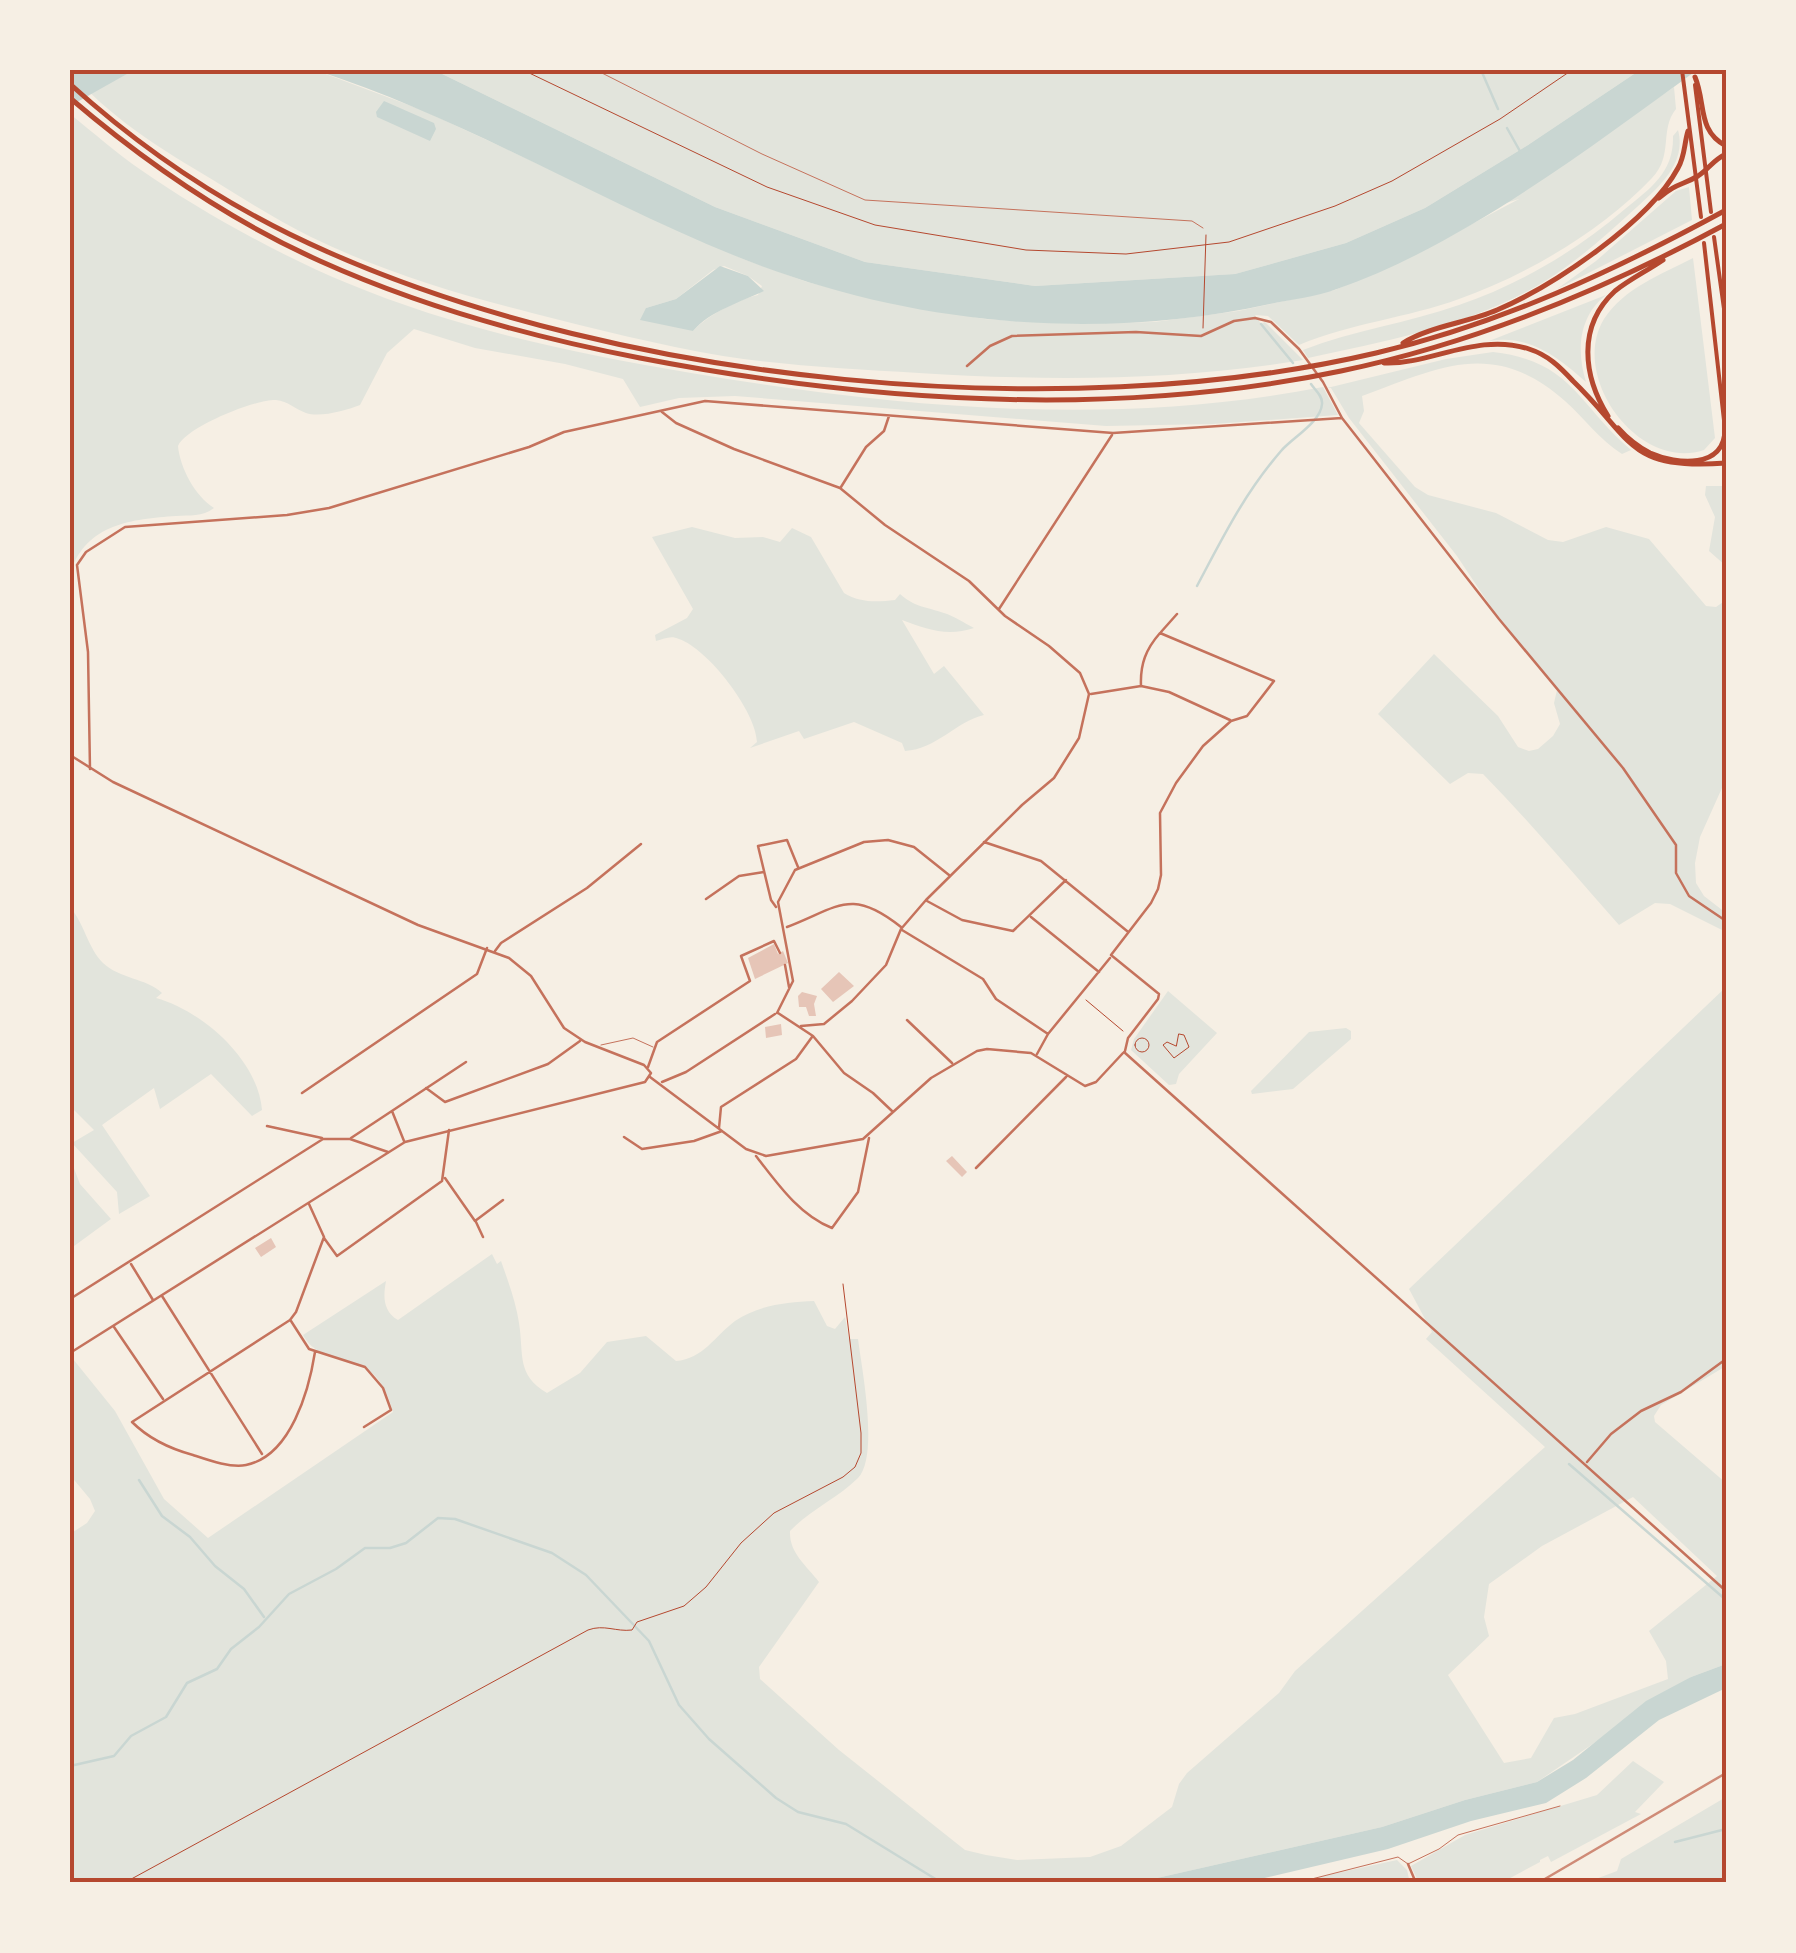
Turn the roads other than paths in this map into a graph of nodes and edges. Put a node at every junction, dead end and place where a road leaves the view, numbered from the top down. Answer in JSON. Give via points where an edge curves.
{"nodes":[{"id":1,"x":596,"y":70,"type":"edge"},
{"id":2,"x":1682,"y":70,"type":"edge"},
{"id":3,"x":1694,"y":74,"type":"edge"},
{"id":4,"x":70,"y":84,"type":"edge"},
{"id":5,"x":70,"y":98,"type":"edge"},
{"id":6,"x":1702,"y":126,"type":"junction"},
{"id":7,"x":1688,"y":131,"type":"junction"},
{"id":8,"x":1726,"y":146,"type":"edge"},
{"id":9,"x":1726,"y":154,"type":"edge"},
{"id":10,"x":1706,"y":169,"type":"junction"},
{"id":11,"x":1696,"y":179,"type":"junction"},
{"id":12,"x":1726,"y":210,"type":"edge"},
{"id":13,"x":1711,"y":212,"type":"dead end"},
{"id":14,"x":1638,"y":215,"type":"junction"},
{"id":15,"x":1701,"y":217,"type":"dead end"},
{"id":16,"x":1726,"y":224,"type":"edge"},
{"id":17,"x":1203,"y":228,"type":"road end"},
{"id":18,"x":1714,"y":237,"type":"dead end"},
{"id":19,"x":1704,"y":243,"type":"dead end"},
{"id":20,"x":1678,"y":250,"type":"junction"},
{"id":21,"x":1726,"y":323,"type":"edge"},
{"id":22,"x":1396,"y":348,"type":"junction"},
{"id":23,"x":1376,"y":363,"type":"junction"},
{"id":24,"x":967,"y":366,"type":"dead end"},
{"id":25,"x":658,"y":410,"type":"junction"},
{"id":26,"x":890,"y":416,"type":"junction"},
{"id":27,"x":1342,"y":418,"type":"junction"},
{"id":28,"x":1725,"y":428,"type":"edge"},
{"id":29,"x":1113,"y":433,"type":"junction"},
{"id":30,"x":1726,"y":463,"type":"edge"},
{"id":31,"x":840,"y":488,"type":"junction"},
{"id":32,"x":998,"y":610,"type":"junction"},
{"id":33,"x":1177,"y":614,"type":"dead end"},
{"id":34,"x":1160,"y":633,"type":"junction"},
{"id":35,"x":1141,"y":686,"type":"junction"},
{"id":36,"x":1089,"y":694,"type":"junction"},
{"id":37,"x":1232,"y":721,"type":"junction"},
{"id":38,"x":70,"y":755,"type":"edge"},
{"id":39,"x":90,"y":768,"type":"junction"},
{"id":40,"x":984,"y":842,"type":"junction"},
{"id":41,"x":641,"y":844,"type":"dead end"},
{"id":42,"x":799,"y":868,"type":"junction"},
{"id":43,"x":766,"y":872,"type":"junction"},
{"id":44,"x":949,"y":876,"type":"junction"},
{"id":45,"x":1066,"y":880,"type":"junction"},
{"id":46,"x":706,"y":899,"type":"dead end"},
{"id":47,"x":926,"y":900,"type":"junction"},
{"id":48,"x":778,"y":910,"type":"junction"},
{"id":49,"x":1030,"y":916,"type":"junction"},
{"id":50,"x":1726,"y":920,"type":"edge"},
{"id":51,"x":785,"y":928,"type":"junction"},
{"id":52,"x":902,"y":928,"type":"junction"},
{"id":53,"x":1128,"y":932,"type":"junction"},
{"id":54,"x":487,"y":948,"type":"junction"},
{"id":55,"x":495,"y":951,"type":"junction"},
{"id":56,"x":780,"y":953,"type":"dead end"},
{"id":57,"x":1112,"y":955,"type":"junction"},
{"id":58,"x":785,"y":965,"type":"dead end"},
{"id":59,"x":1099,"y":972,"type":"junction"},
{"id":60,"x":789,"y":989,"type":"junction"},
{"id":61,"x":777,"y":1013,"type":"junction"},
{"id":62,"x":908,"y":1020,"type":"dead end"},
{"id":63,"x":801,"y":1026,"type":"junction"},
{"id":64,"x":1048,"y":1034,"type":"junction"},
{"id":65,"x":813,"y":1036,"type":"junction"},
{"id":66,"x":582,"y":1040,"type":"junction"},
{"id":67,"x":598,"y":1047,"type":"junction"},
{"id":68,"x":652,"y":1047,"type":"junction"},
{"id":69,"x":1124,"y":1052,"type":"junction"},
{"id":70,"x":1036,"y":1056,"type":"junction"},
{"id":71,"x":466,"y":1062,"type":"dead end"},
{"id":72,"x":952,"y":1064,"type":"junction"},
{"id":73,"x":648,"y":1068,"type":"junction"},
{"id":74,"x":1067,"y":1076,"type":"junction"},
{"id":75,"x":650,"y":1077,"type":"junction"},
{"id":76,"x":661,"y":1082,"type":"junction"},
{"id":77,"x":426,"y":1088,"type":"junction"},
{"id":78,"x":302,"y":1093,"type":"dead end"},
{"id":79,"x":392,"y":1111,"type":"junction"},
{"id":80,"x":893,"y":1112,"type":"junction"},
{"id":81,"x":267,"y":1126,"type":"dead end"},
{"id":82,"x":721,"y":1129,"type":"junction"},
{"id":83,"x":449,"y":1130,"type":"junction"},
{"id":84,"x":870,"y":1135,"type":"junction"},
{"id":85,"x":624,"y":1138,"type":"dead end"},
{"id":86,"x":323,"y":1139,"type":"junction"},
{"id":87,"x":350,"y":1139,"type":"junction"},
{"id":88,"x":405,"y":1142,"type":"junction"},
{"id":89,"x":388,"y":1152,"type":"junction"},
{"id":90,"x":755,"y":1155,"type":"junction"},
{"id":91,"x":976,"y":1168,"type":"dead end"},
{"id":92,"x":444,"y":1177,"type":"junction"},
{"id":93,"x":503,"y":1200,"type":"dead end"},
{"id":94,"x":308,"y":1202,"type":"junction"},
{"id":95,"x":475,"y":1221,"type":"junction"},
{"id":96,"x":483,"y":1236,"type":"dead end"},
{"id":97,"x":324,"y":1237,"type":"junction"},
{"id":98,"x":129,"y":1262,"type":"junction"},
{"id":99,"x":162,"y":1296,"type":"junction"},
{"id":100,"x":70,"y":1299,"type":"edge"},
{"id":101,"x":154,"y":1301,"type":"junction"},
{"id":102,"x":290,"y":1320,"type":"junction"},
{"id":103,"x":114,"y":1326,"type":"junction"},
{"id":104,"x":71,"y":1350,"type":"edge"},
{"id":105,"x":315,"y":1352,"type":"junction"},
{"id":106,"x":1726,"y":1360,"type":"edge"},
{"id":107,"x":208,"y":1372,"type":"junction"},
{"id":108,"x":164,"y":1400,"type":"junction"},
{"id":109,"x":364,"y":1427,"type":"dead end"},
{"id":110,"x":263,"y":1456,"type":"junction"},
{"id":111,"x":1586,"y":1463,"type":"junction"},
{"id":112,"x":1726,"y":1591,"type":"edge"},
{"id":113,"x":1560,"y":1806,"type":"dead end"},
{"id":114,"x":1408,"y":1864,"type":"junction"},
{"id":115,"x":1296,"y":1883,"type":"edge"},
{"id":116,"x":1416,"y":1883,"type":"edge"}],
"edges":[{"from":1,"to":17,"type":"lane","via":[[865,200],[1192,221]]},
{"from":2,"to":7,"type":"main road"},
{"from":3,"to":6,"type":"highway"},
{"from":4,"to":22,"type":"highway","via":[[204,186],[324,251],[425,292],[592,337],[784,371],[994,387],[1177,384]]},
{"from":5,"to":23,"type":"highway","via":[[199,195],[321,261],[419,300],[600,350],[782,382],[993,398],[1125,397],[1292,380]]},
{"from":6,"to":8,"type":"highway"},
{"from":6,"to":10,"type":"main road"},
{"from":7,"to":11,"type":"main road"},
{"from":7,"to":14,"type":"highway","via":[[1676,172]]},
{"from":9,"to":10,"type":"highway"},
{"from":10,"to":11,"type":"highway"},
{"from":10,"to":13,"type":"main road"},
{"from":11,"to":14,"type":"highway","via":[[1674,186]]},
{"from":11,"to":15,"type":"main road"},
{"from":12,"to":22,"type":"highway","via":[[1572,288]]},
{"from":14,"to":22,"type":"highway","via":[[1531,294]]},
{"from":16,"to":20,"type":"highway"},
{"from":18,"to":21,"type":"main road"},
{"from":19,"to":28,"type":"main road"},
{"from":20,"to":23,"type":"highway","via":[[1539,312]]},
{"from":20,"to":28,"type":"highway","via":[[1606,300],[1592,324],[1588,368],[1614,424],[1650,453],[1703,460],[1721,448]]},
{"from":23,"to":30,"type":"highway","via":[[1450,349],[1518,346],[1554,363],[1639,451],[1680,464]]},
{"from":24,"to":27,"type":"street","via":[[1012,336],[1201,336],[1255,318],[1271,322],[1315,371]]},
{"from":25,"to":26,"type":"street","via":[[705,401]]},
{"from":25,"to":31,"type":"street","via":[[734,449]]},
{"from":25,"to":39,"type":"street","via":[[564,432],[329,508],[135,524],[114,532],[78,566]]},
{"from":26,"to":29,"type":"street"},
{"from":26,"to":31,"type":"street"},
{"from":27,"to":29,"type":"street"},
{"from":27,"to":50,"type":"street","via":[[1623,768],[1676,846],[1676,873],[1689,896]]},
{"from":29,"to":32,"type":"street"},
{"from":31,"to":32,"type":"street","via":[[969,581]]},
{"from":32,"to":36,"type":"street","via":[[1080,673]]},
{"from":33,"to":34,"type":"street"},
{"from":34,"to":35,"type":"street","via":[[1144,656]]},
{"from":34,"to":37,"type":"street","via":[[1274,681],[1247,716]]},
{"from":35,"to":36,"type":"street"},
{"from":35,"to":37,"type":"street"},
{"from":36,"to":40,"type":"street","via":[[1079,738],[1059,773]]},
{"from":37,"to":53,"type":"street","via":[[1190,762],[1160,813],[1158,890]]},
{"from":38,"to":39,"type":"street"},
{"from":39,"to":54,"type":"street","via":[[418,924]]},
{"from":40,"to":44,"type":"street"},
{"from":40,"to":45,"type":"street","via":[[1038,860]]},
{"from":41,"to":55,"type":"street"},
{"from":42,"to":43,"type":"street","via":[[787,840],[758,846]]},
{"from":42,"to":44,"type":"street","via":[[864,842],[888,840],[914,847]]},
{"from":42,"to":48,"type":"street"},
{"from":43,"to":46,"type":"street","via":[[738,876]]},
{"from":43,"to":48,"type":"street"},
{"from":44,"to":47,"type":"street"},
{"from":45,"to":49,"type":"street"},
{"from":45,"to":53,"type":"street"},
{"from":47,"to":49,"type":"street","via":[[962,920],[1010,931]]},
{"from":47,"to":52,"type":"street"},
{"from":48,"to":51,"type":"street"},
{"from":49,"to":59,"type":"street"},
{"from":51,"to":52,"type":"street","via":[[853,902],[878,908]]},
{"from":51,"to":60,"type":"street"},
{"from":52,"to":63,"type":"street","via":[[886,965],[852,1002],[824,1024]]},
{"from":52,"to":64,"type":"street","via":[[982,979],[996,999]]},
{"from":53,"to":57,"type":"street"},
{"from":54,"to":55,"type":"street"},
{"from":54,"to":78,"type":"street","via":[[477,974]]},
{"from":55,"to":66,"type":"street","via":[[528,973],[558,1022]]},
{"from":56,"to":68,"type":"street","via":[[774,941],[741,956],[750,980]]},
{"from":57,"to":59,"type":"street"},
{"from":57,"to":69,"type":"street","via":[[1159,994]]},
{"from":58,"to":60,"type":"street"},
{"from":59,"to":64,"type":"street"},
{"from":60,"to":61,"type":"street"},
{"from":61,"to":63,"type":"street"},
{"from":61,"to":76,"type":"street"},
{"from":62,"to":72,"type":"street"},
{"from":63,"to":65,"type":"street"},
{"from":64,"to":70,"type":"street"},
{"from":65,"to":80,"type":"street","via":[[844,1073]]},
{"from":65,"to":82,"type":"street","via":[[796,1059],[722,1107]]},
{"from":66,"to":67,"type":"street"},
{"from":66,"to":77,"type":"street","via":[[548,1064],[445,1102]]},
{"from":67,"to":68,"type":"lane","via":[[633,1038]]},
{"from":67,"to":73,"type":"street"},
{"from":68,"to":73,"type":"street"},
{"from":69,"to":74,"type":"street","via":[[1092,1085]]},
{"from":69,"to":111,"type":"street"},
{"from":70,"to":72,"type":"street","via":[[987,1048]]},
{"from":70,"to":74,"type":"street"},
{"from":71,"to":77,"type":"street"},
{"from":72,"to":80,"type":"street"},
{"from":73,"to":75,"type":"street"},
{"from":74,"to":91,"type":"street"},
{"from":75,"to":76,"type":"street"},
{"from":75,"to":83,"type":"street"},
{"from":76,"to":82,"type":"street"},
{"from":77,"to":79,"type":"street"},
{"from":79,"to":87,"type":"street"},
{"from":79,"to":88,"type":"street"},
{"from":80,"to":84,"type":"street"},
{"from":81,"to":86,"type":"street"},
{"from":82,"to":85,"type":"street","via":[[694,1141],[642,1149]]},
{"from":82,"to":90,"type":"street"},
{"from":83,"to":88,"type":"street"},
{"from":83,"to":92,"type":"street"},
{"from":84,"to":90,"type":"street","via":[[843,1145]]},
{"from":84,"to":90,"type":"street","via":[[858,1192],[832,1228],[795,1202]]},
{"from":86,"to":87,"type":"street"},
{"from":86,"to":98,"type":"street"},
{"from":87,"to":89,"type":"street"},
{"from":88,"to":89,"type":"street"},
{"from":89,"to":94,"type":"street"},
{"from":92,"to":95,"type":"street"},
{"from":92,"to":97,"type":"street","via":[[338,1256]]},
{"from":93,"to":95,"type":"street"},
{"from":94,"to":97,"type":"street"},
{"from":94,"to":99,"type":"street"},
{"from":95,"to":96,"type":"street"},
{"from":97,"to":102,"type":"street"},
{"from":98,"to":100,"type":"street"},
{"from":98,"to":101,"type":"street"},
{"from":99,"to":101,"type":"street"},
{"from":99,"to":107,"type":"street"},
{"from":101,"to":103,"type":"street"},
{"from":102,"to":105,"type":"street"},
{"from":102,"to":107,"type":"street"},
{"from":103,"to":104,"type":"street"},
{"from":103,"to":108,"type":"street"},
{"from":105,"to":109,"type":"street","via":[[365,1368],[383,1388],[392,1410]]},
{"from":105,"to":110,"type":"street","via":[[297,1415]]},
{"from":106,"to":111,"type":"street","via":[[1642,1411]]},
{"from":107,"to":108,"type":"street"},
{"from":107,"to":110,"type":"street"},
{"from":108,"to":110,"type":"street","via":[[132,1422],[156,1440],[207,1460],[244,1465]]},
{"from":111,"to":112,"type":"street"},
{"from":113,"to":114,"type":"lane","via":[[1458,1834]]},
{"from":114,"to":115,"type":"lane","via":[[1398,1857]]},
{"from":114,"to":116,"type":"street"}]}
